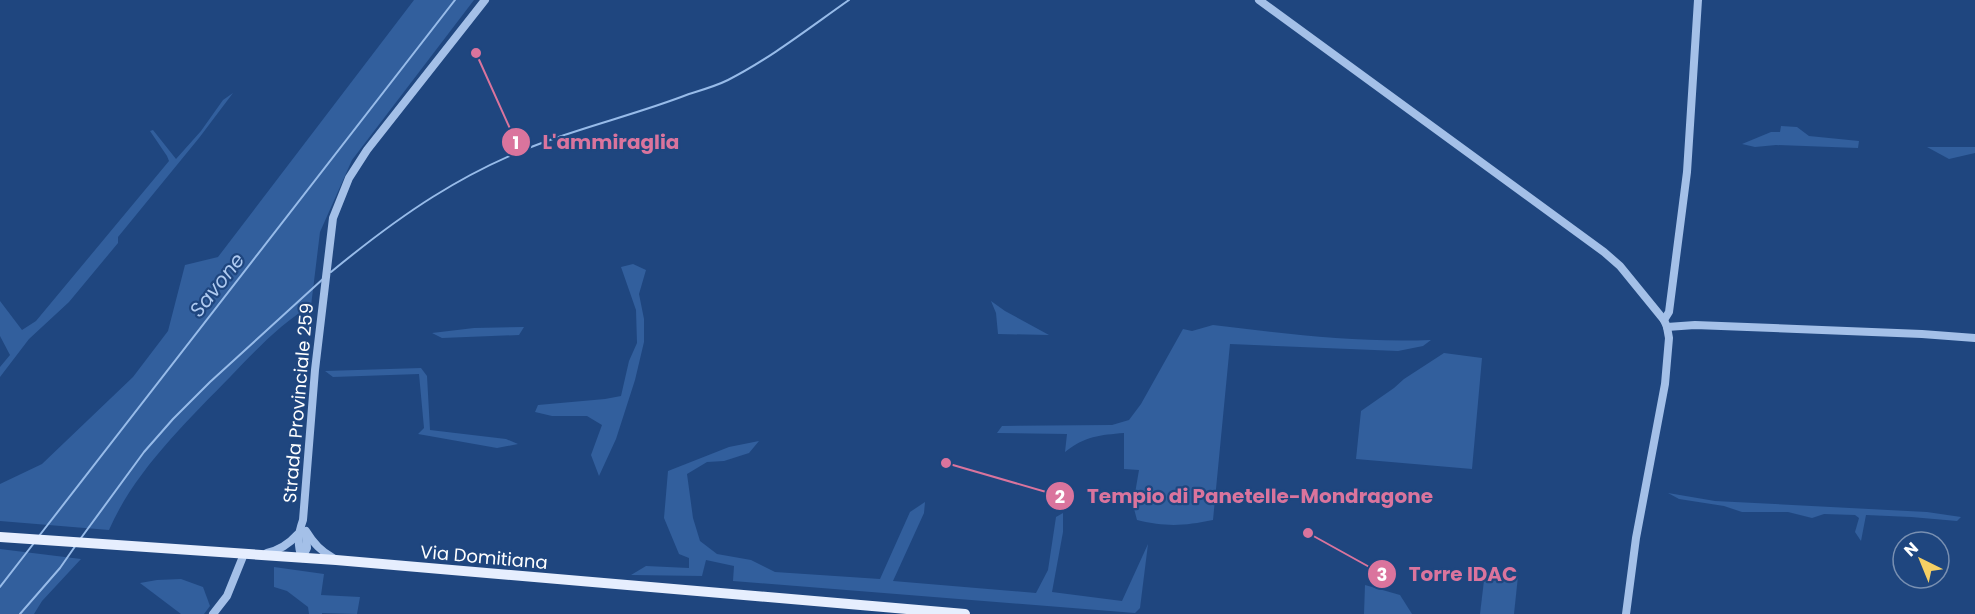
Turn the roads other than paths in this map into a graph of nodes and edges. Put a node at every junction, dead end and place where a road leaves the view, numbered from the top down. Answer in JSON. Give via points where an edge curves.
{"nodes":[{"id":1,"x":485,"y":0,"type":"edge"},
{"id":2,"x":1259,"y":0,"type":"edge"},
{"id":3,"x":1698,"y":0,"type":"edge"},
{"id":4,"x":1666,"y":323,"type":"junction"},
{"id":5,"x":1975,"y":338,"type":"edge"},
{"id":6,"x":302,"y":532,"type":"junction"},
{"id":7,"x":5,"y":539,"type":"edge"},
{"id":8,"x":244,"y":554,"type":"junction"},
{"id":9,"x":260,"y":555,"type":"junction"},
{"id":10,"x":302,"y":558,"type":"junction"},
{"id":11,"x":336,"y":560,"type":"junction"},
{"id":12,"x":213,"y":614,"type":"edge"},
{"id":13,"x":965,"y":614,"type":"edge"},
{"id":14,"x":1626,"y":614,"type":"edge"}],
"edges":[{"from":1,"to":6,"type":"street","name":"Strada Provinciale 259","via":[[367,150],[349,178],[333,219],[315,370]]},
{"from":2,"to":4,"type":"street","via":[[1604,252]]},
{"from":3,"to":4,"type":"street","via":[[1687,172]]},
{"from":4,"to":5,"type":"street"},
{"from":4,"to":14,"type":"street","via":[[1669,352],[1665,384]]},
{"from":6,"to":9,"type":"street","via":[[289,544]]},
{"from":6,"to":10,"type":"street","name":"Strada Provinciale 259","via":[[298,547]]},
{"from":6,"to":11,"type":"street"},
{"from":7,"to":8,"type":"main road","name":"Via Domitiana"},
{"from":8,"to":9,"type":"main road","name":"Via Domitiana"},
{"from":8,"to":12,"type":"street","via":[[227,596]]},
{"from":9,"to":10,"type":"main road","name":"Via Domitiana"},
{"from":10,"to":11,"type":"main road","name":"Via Domitiana"},
{"from":11,"to":13,"type":"main road","name":"Via Domitiana"}]}
